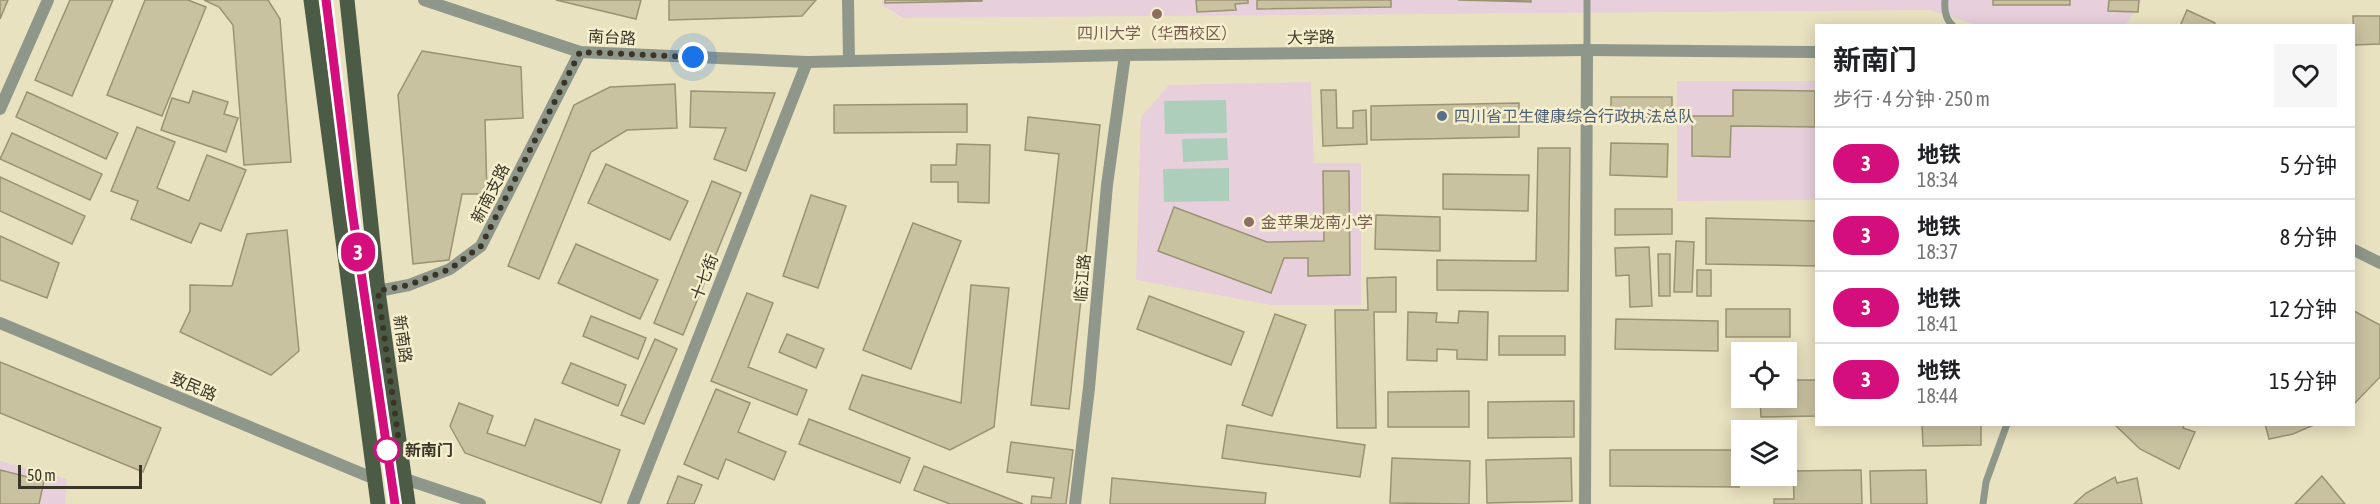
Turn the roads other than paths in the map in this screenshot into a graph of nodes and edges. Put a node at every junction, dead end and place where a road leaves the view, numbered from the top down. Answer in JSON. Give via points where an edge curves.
{"nodes":[{"id":1,"x":48,"y":0,"type":"edge"},
{"id":2,"x":311,"y":0,"type":"edge"},
{"id":3,"x":347,"y":0,"type":"edge"},
{"id":4,"x":424,"y":0,"type":"edge"},
{"id":5,"x":848,"y":0,"type":"edge"},
{"id":6,"x":1587,"y":0,"type":"edge"},
{"id":7,"x":1945,"y":0,"type":"edge"},
{"id":8,"x":1951,"y":24,"type":"edge"},
{"id":9,"x":1587,"y":50,"type":"junction"},
{"id":10,"x":580,"y":52,"type":"junction"},
{"id":11,"x":1815,"y":52,"type":"edge"},
{"id":12,"x":1125,"y":55,"type":"junction"},
{"id":13,"x":849,"y":61,"type":"junction"},
{"id":14,"x":807,"y":62,"type":"junction"},
{"id":15,"x":0,"y":109,"type":"edge"},
{"id":16,"x":2355,"y":250,"type":"edge"},
{"id":17,"x":2380,"y":263,"type":"edge"},
{"id":18,"x":378,"y":291,"type":"junction"},
{"id":19,"x":0,"y":323,"type":"edge"},
{"id":20,"x":2006,"y":426,"type":"edge"},
{"id":21,"x":375,"y":479,"type":"junction"},
{"id":22,"x":405,"y":479,"type":"junction"},
{"id":23,"x":378,"y":504,"type":"edge"},
{"id":24,"x":408,"y":504,"type":"edge"},
{"id":25,"x":480,"y":504,"type":"edge"},
{"id":26,"x":633,"y":504,"type":"edge"},
{"id":27,"x":1075,"y":504,"type":"edge"},
{"id":28,"x":1585,"y":504,"type":"edge"},
{"id":29,"x":1983,"y":504,"type":"edge"}],
"edges":[{"from":1,"to":15,"type":"street"},
{"from":2,"to":21,"type":"main road"},
{"from":3,"to":18,"type":"main road","name":"新南路"},
{"from":4,"to":10,"type":"street","name":"南台路"},
{"from":5,"to":13,"type":"street"},
{"from":6,"to":9,"type":"lane"},
{"from":7,"to":8,"type":"lane"},
{"from":9,"to":11,"type":"street","name":"大学路"},
{"from":9,"to":12,"type":"street","name":"大学路"},
{"from":9,"to":28,"type":"street"},
{"from":10,"to":14,"type":"street","name":"南台路"},
{"from":10,"to":18,"type":"street","name":"新南支路","via":[[481,246],[450,269],[409,285]]},
{"from":12,"to":13,"type":"street","name":"大学路"},
{"from":12,"to":27,"type":"street","name":"临江路","via":[[1107,185]]},
{"from":13,"to":14,"type":"street","name":"大学路"},
{"from":14,"to":26,"type":"street","name":"十七街"},
{"from":16,"to":17,"type":"street"},
{"from":18,"to":22,"type":"main road","name":"新南路"},
{"from":19,"to":21,"type":"street","name":"致民路"},
{"from":20,"to":29,"type":"lane","via":[[1986,482]]},
{"from":21,"to":23,"type":"main road"},
{"from":22,"to":24,"type":"main road","name":"新南路"},
{"from":22,"to":25,"type":"street"}]}
